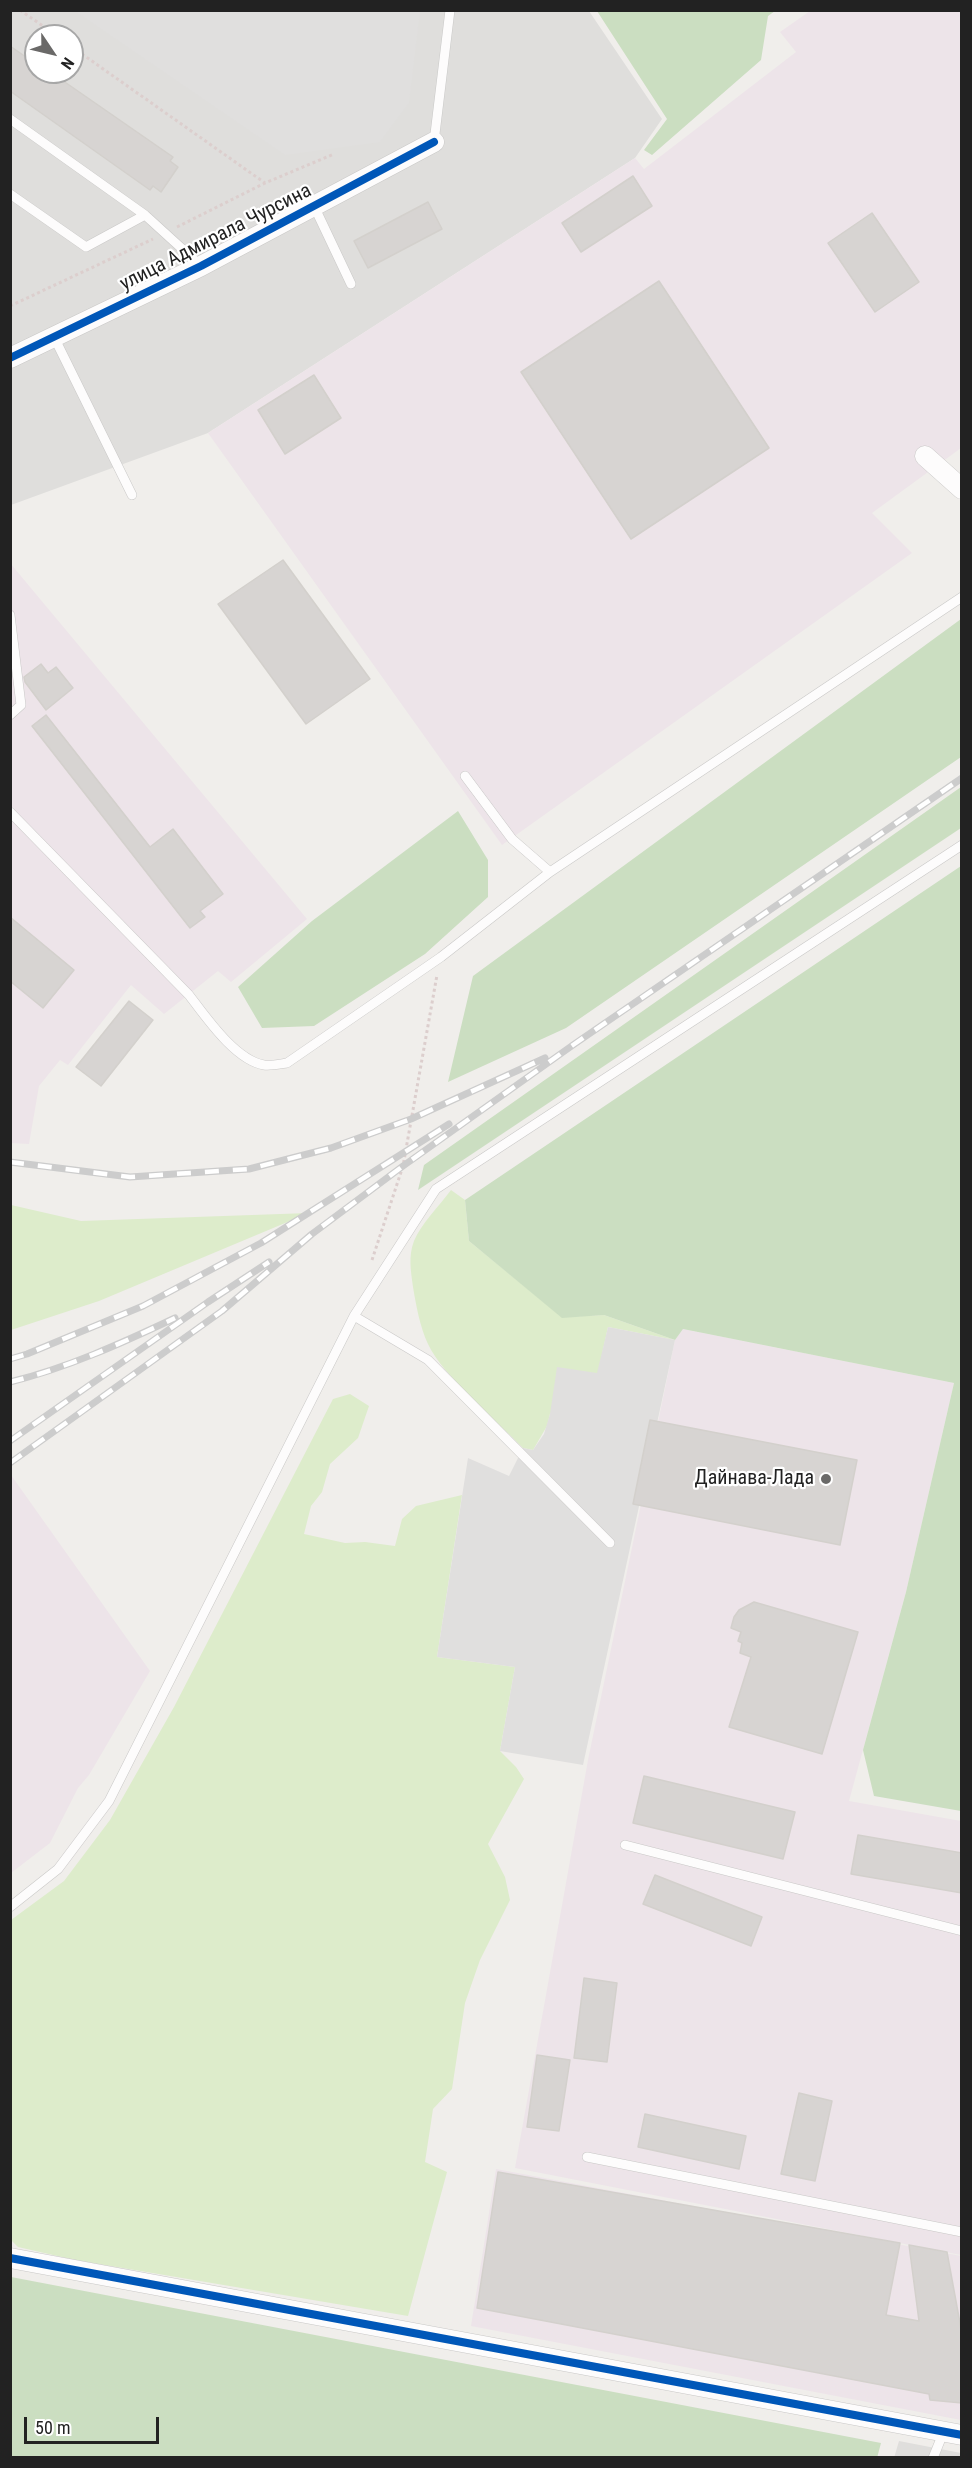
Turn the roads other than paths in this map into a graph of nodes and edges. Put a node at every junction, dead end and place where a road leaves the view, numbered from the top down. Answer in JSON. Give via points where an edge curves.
{"nodes":[{"id":1,"x":450,"y":10,"type":"edge"},
{"id":2,"x":10,"y":119,"type":"edge"},
{"id":3,"x":434,"y":142,"type":"joint"},
{"id":4,"x":10,"y":194,"type":"edge"},
{"id":5,"x":314,"y":206,"type":"junction"},
{"id":6,"x":145,"y":215,"type":"junction"},
{"id":7,"x":201,"y":266,"type":"junction"},
{"id":8,"x":351,"y":284,"type":"dead end"},
{"id":9,"x":54,"y":337,"type":"junction"},
{"id":10,"x":10,"y":358,"type":"edge"},
{"id":11,"x":925,"y":456,"type":"dead end"},
{"id":12,"x":962,"y":489,"type":"edge"},
{"id":13,"x":132,"y":495,"type":"dead end"},
{"id":14,"x":962,"y":597,"type":"edge"},
{"id":15,"x":10,"y":615,"type":"edge"},
{"id":16,"x":10,"y":715,"type":"edge"},
{"id":17,"x":465,"y":776,"type":"dead end"},
{"id":18,"x":10,"y":812,"type":"edge"},
{"id":19,"x":962,"y":845,"type":"edge"},
{"id":20,"x":550,"y":872,"type":"junction"},
{"id":21,"x":354,"y":1316,"type":"junction"},
{"id":22,"x":610,"y":1543,"type":"dead end"},
{"id":23,"x":625,"y":1845,"type":"dead end"},
{"id":24,"x":10,"y":1907,"type":"edge"},
{"id":25,"x":962,"y":1931,"type":"edge"},
{"id":26,"x":587,"y":2157,"type":"dead end"},
{"id":27,"x":962,"y":2232,"type":"edge"},
{"id":28,"x":12,"y":2258,"type":"edge"},
{"id":29,"x":953,"y":2433,"type":"edge"},
{"id":30,"x":933,"y":2457,"type":"edge"}],
"edges":[{"from":1,"to":3,"type":"lane"},
{"from":2,"to":6,"type":"lane"},
{"from":3,"to":5,"type":"street","name":"улица Адмирала Чурсина"},
{"from":4,"to":6,"type":"lane","via":[[86,247]]},
{"from":5,"to":7,"type":"street","name":"улица Адмирала Чурсина"},
{"from":5,"to":8,"type":"lane"},
{"from":6,"to":7,"type":"lane"},
{"from":7,"to":9,"type":"street","name":"улица Адмирала Чурсина"},
{"from":9,"to":10,"type":"street","name":"улица Адмирала Чурсина"},
{"from":9,"to":13,"type":"lane"},
{"from":11,"to":12,"type":"street"},
{"from":14,"to":20,"type":"lane"},
{"from":15,"to":16,"type":"lane","via":[[21,705]]},
{"from":17,"to":20,"type":"lane","via":[[512,839]]},
{"from":18,"to":20,"type":"lane","via":[[189,995],[239,1054],[263,1065],[287,1063],[441,957]]},
{"from":19,"to":21,"type":"lane","via":[[436,1190]]},
{"from":21,"to":22,"type":"lane","via":[[428,1360]]},
{"from":21,"to":24,"type":"lane","via":[[109,1801],[58,1869]]},
{"from":23,"to":25,"type":"lane"},
{"from":26,"to":27,"type":"lane"},
{"from":28,"to":29,"type":"street"},
{"from":29,"to":30,"type":"lane"}]}
